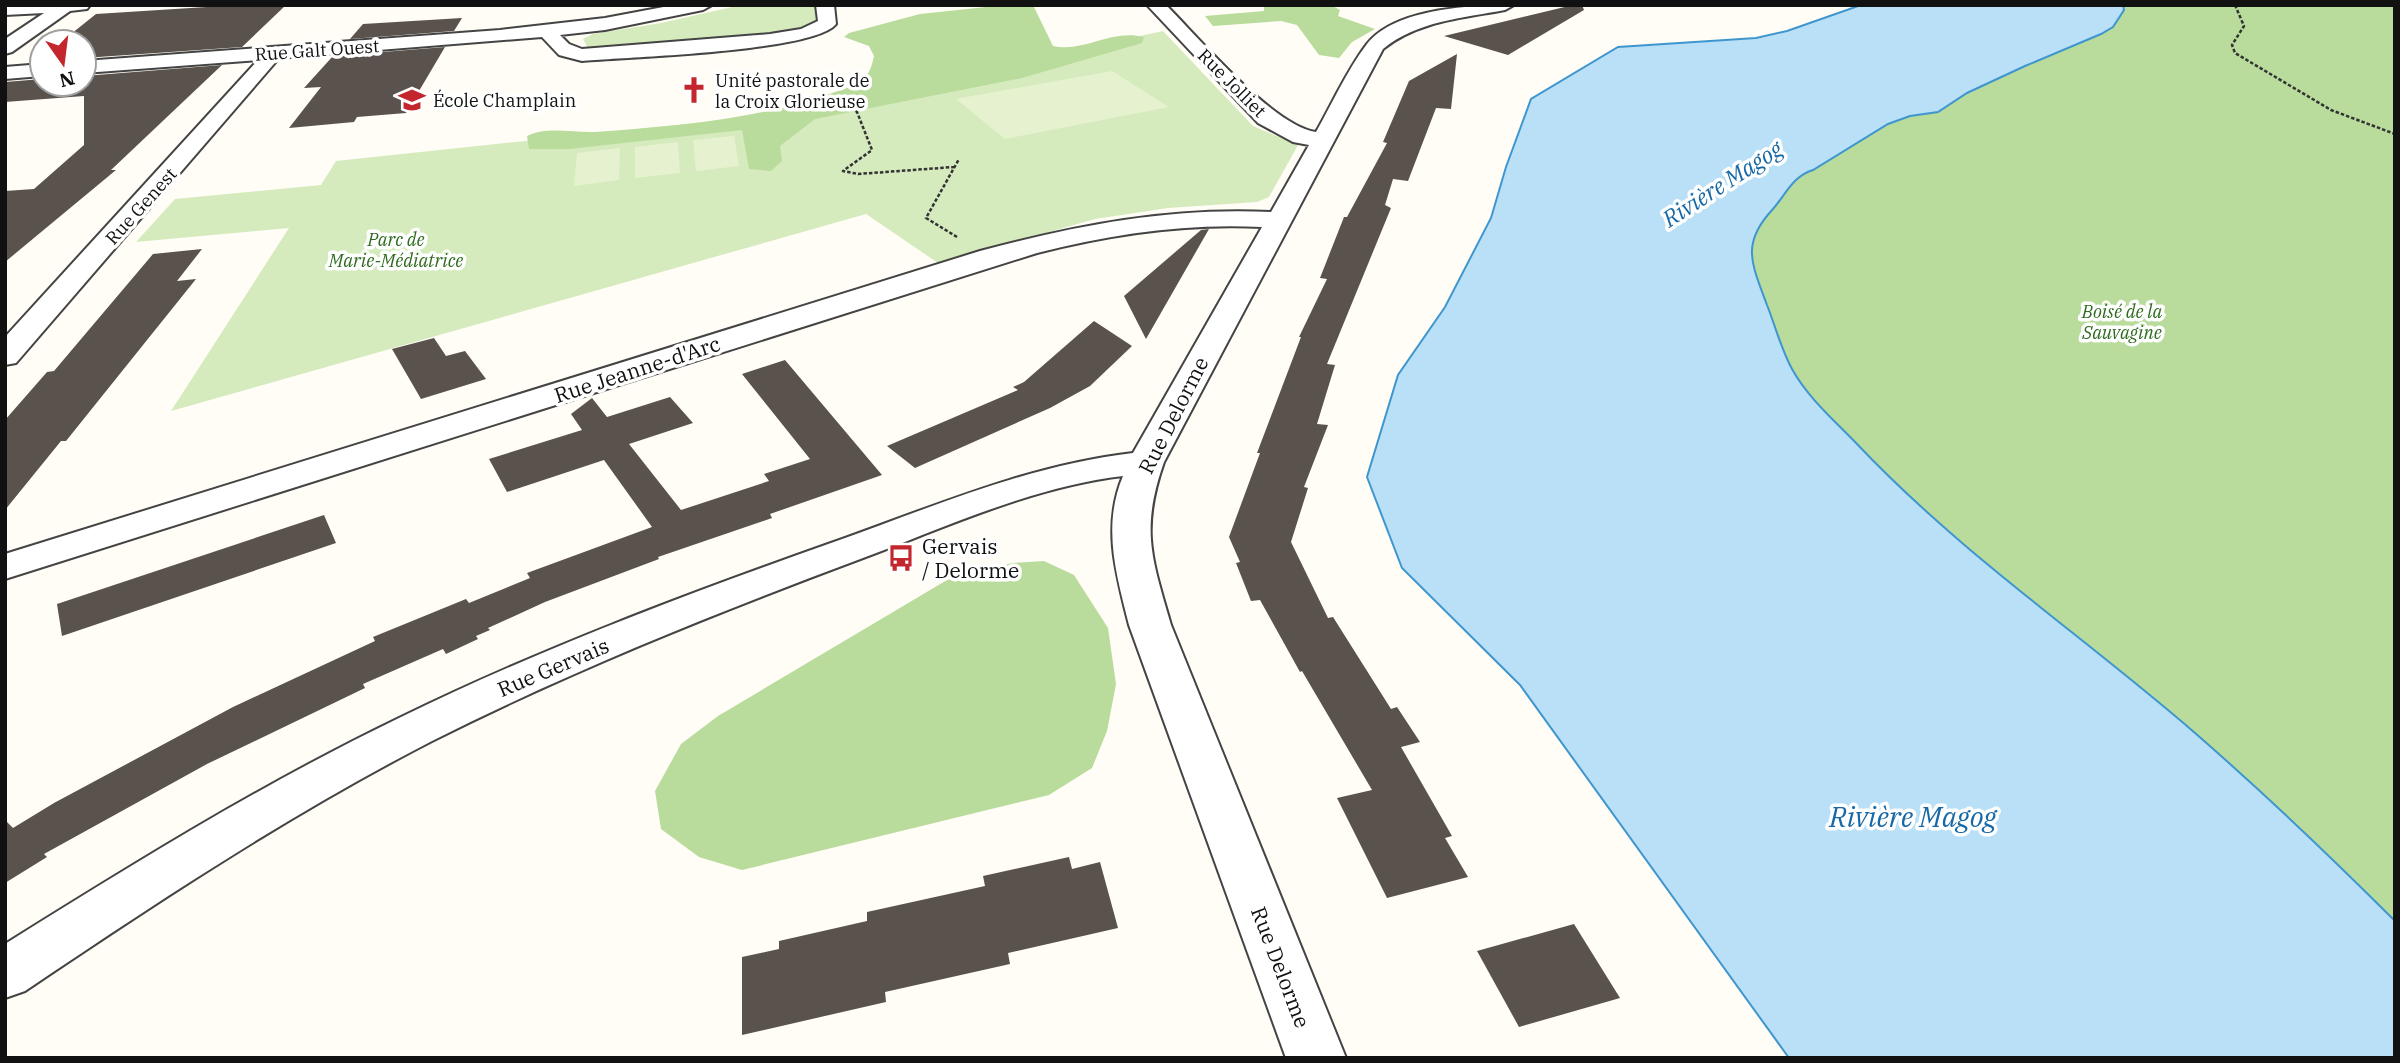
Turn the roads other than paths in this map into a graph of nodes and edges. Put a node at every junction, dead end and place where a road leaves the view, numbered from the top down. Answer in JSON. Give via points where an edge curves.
{"nodes":[{"id":1,"x":81,"y":5,"type":"edge"},
{"id":2,"x":703,"y":5,"type":"edge"},
{"id":3,"x":825,"y":5,"type":"edge"},
{"id":4,"x":1156,"y":5,"type":"edge"},
{"id":5,"x":1505,"y":5,"type":"edge"},
{"id":6,"x":66,"y":6,"type":"edge"},
{"id":7,"x":5,"y":10,"type":"edge"},
{"id":8,"x":549,"y":31,"type":"junction"},
{"id":9,"x":5,"y":48,"type":"edge"},
{"id":10,"x":272,"y":53,"type":"junction"},
{"id":11,"x":98,"y":66,"type":"edge"},
{"id":12,"x":28,"y":71,"type":"edge"},
{"id":13,"x":5,"y":73,"type":"edge"},
{"id":14,"x":1321,"y":140,"type":"junction"},
{"id":15,"x":1276,"y":220,"type":"junction"},
{"id":16,"x":5,"y":356,"type":"edge"},
{"id":17,"x":1146,"y":462,"type":"junction"},
{"id":18,"x":5,"y":567,"type":"edge"},
{"id":19,"x":5,"y":974,"type":"edge"},
{"id":20,"x":1316,"y":1058,"type":"edge"}],
"edges":[{"from":1,"to":6,"type":"street"},
{"from":2,"to":8,"type":"street","name":"Rue Galt Ouest"},
{"from":3,"to":8,"type":"street","via":[[827,24],[806,34],[770,40],[582,55],[569,54]]},
{"from":4,"to":14,"type":"street","name":"Rue Jolliet","via":[[1266,118],[1301,137]]},
{"from":5,"to":14,"type":"street","name":"Rue Delorme","via":[[1430,20],[1381,39]]},
{"from":6,"to":7,"type":"street"},
{"from":6,"to":9,"type":"street"},
{"from":8,"to":10,"type":"street","name":"Rue Galt Ouest"},
{"from":10,"to":11,"type":"street","name":"Rue Galt Ouest"},
{"from":10,"to":16,"type":"street","name":"Rue Genest","via":[[180,163]]},
{"from":12,"to":13,"type":"street"},
{"from":14,"to":15,"type":"street","name":"Rue Delorme"},
{"from":15,"to":17,"type":"street","name":"Rue Delorme"},
{"from":15,"to":18,"type":"street","name":"Rue Jeanne-d'Arc","via":[[1207,217],[1129,223],[1072,234]]},
{"from":17,"to":19,"type":"street","name":"Rue Gervais","via":[[1038,481],[665,619],[473,702],[292,795]]},
{"from":17,"to":20,"type":"street","name":"Rue Delorme","via":[[1132,504],[1130,535],[1150,625]]}]}
